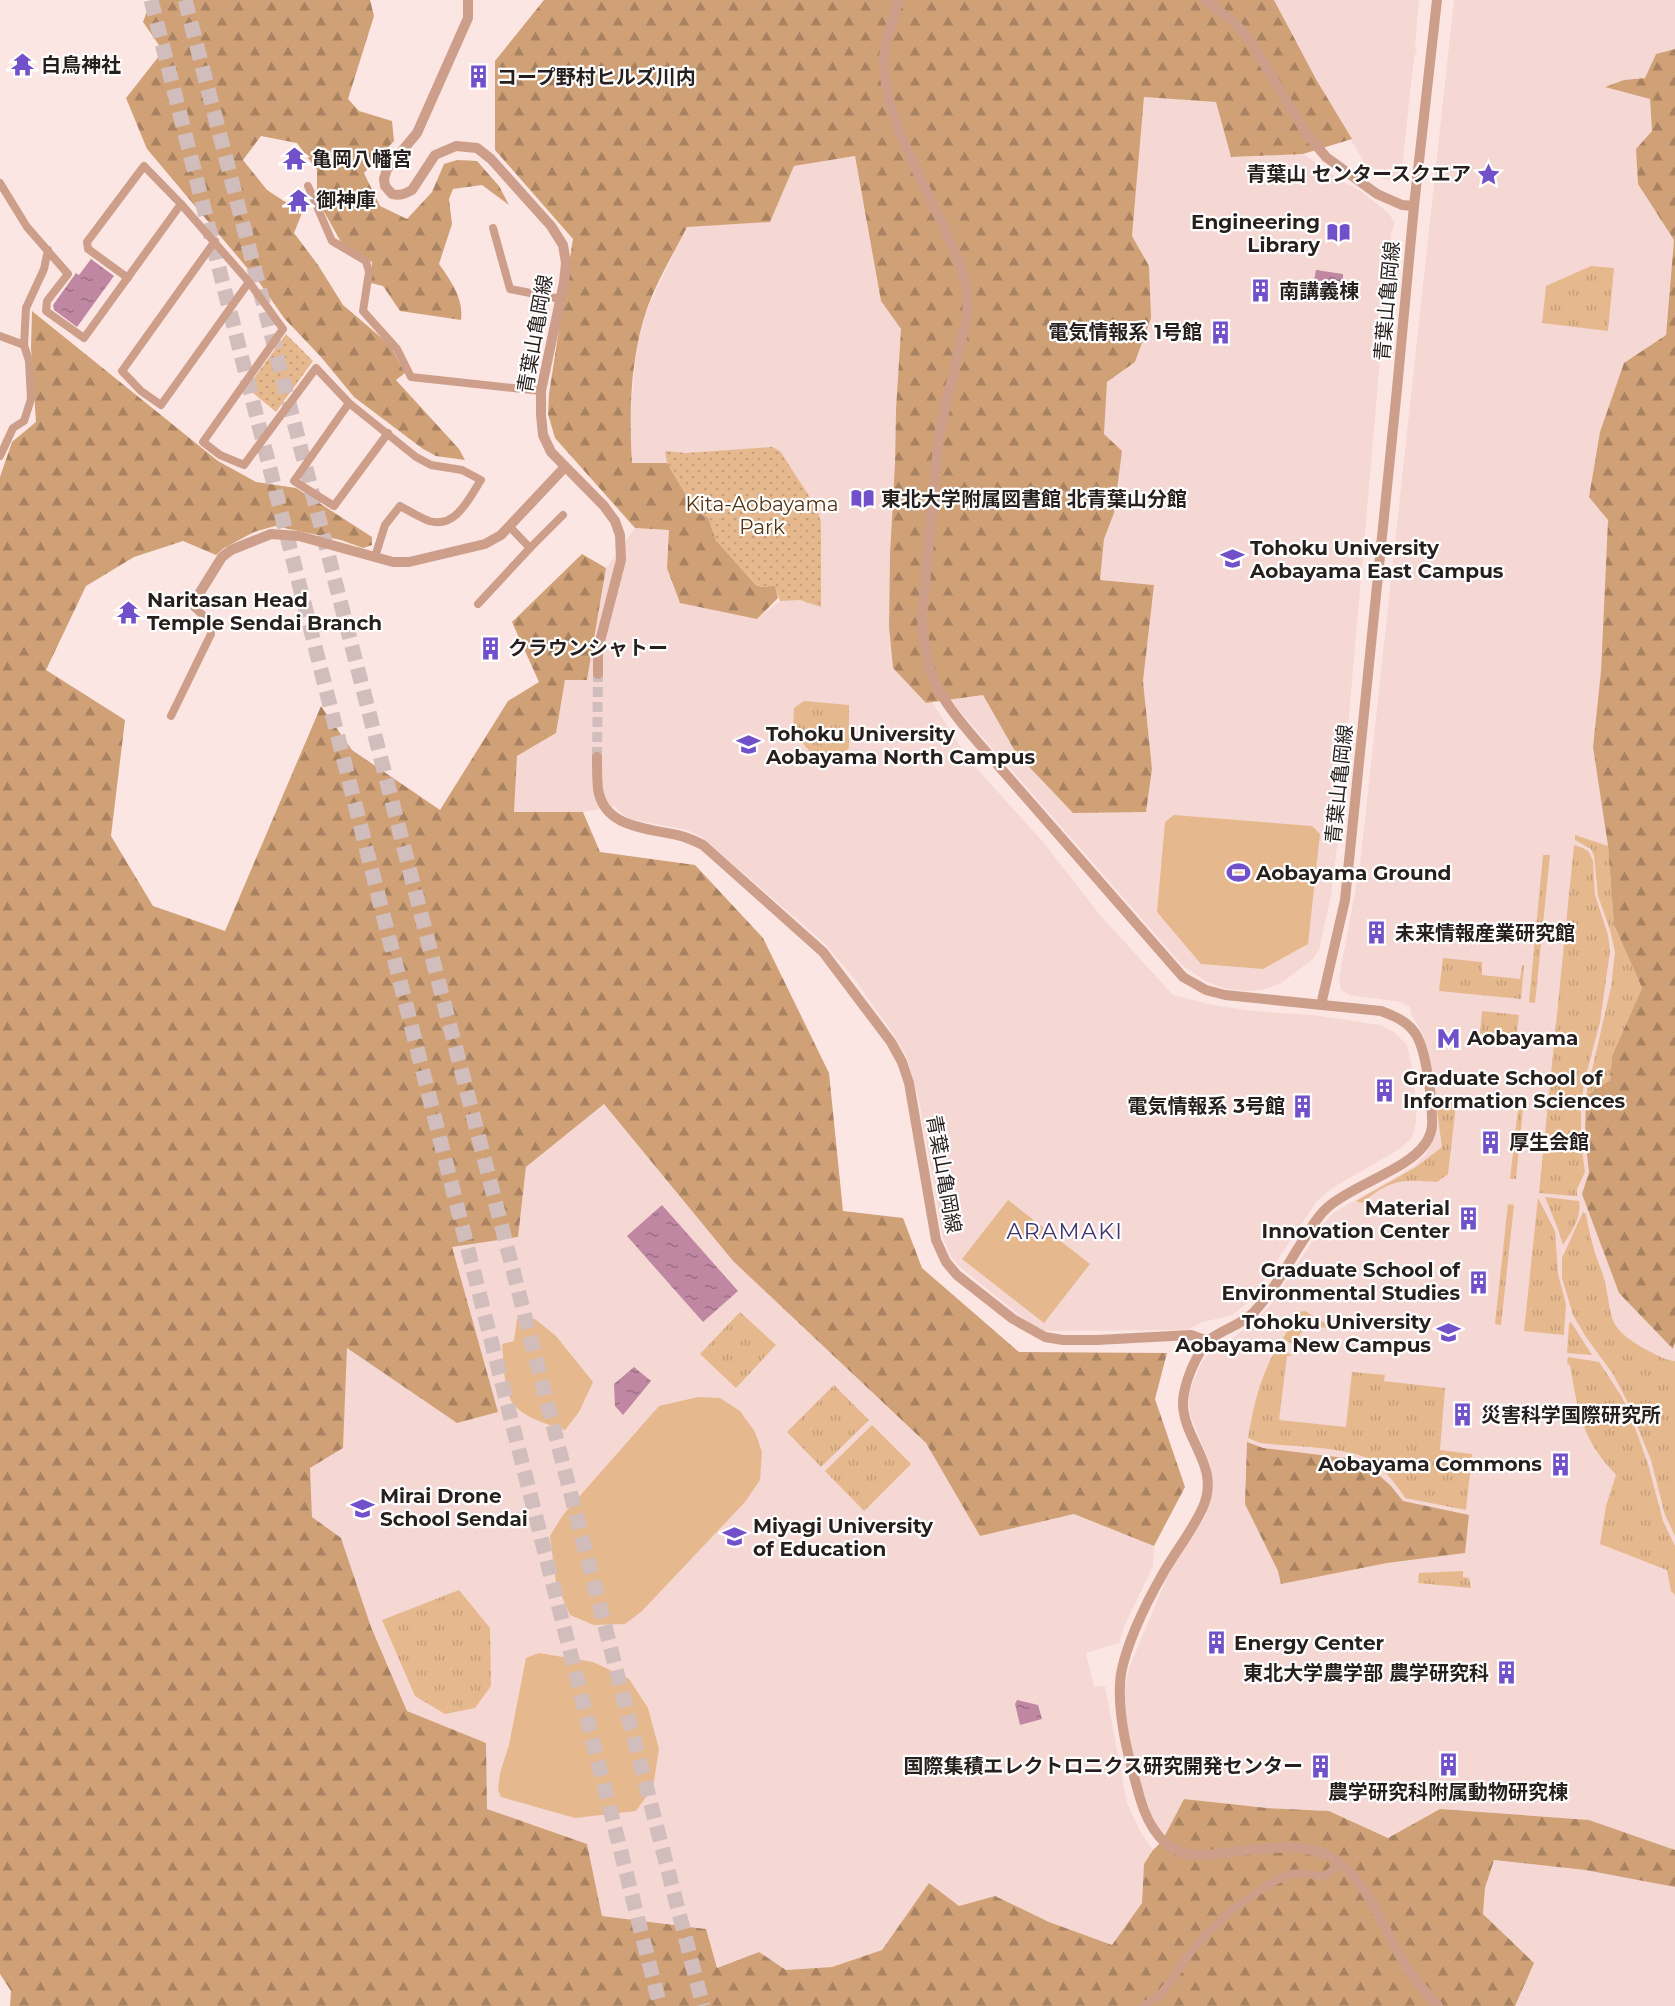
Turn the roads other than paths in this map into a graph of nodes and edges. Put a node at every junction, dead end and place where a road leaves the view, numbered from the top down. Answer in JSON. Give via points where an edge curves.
{"nodes":[{"id":1,"x":468,"y":0,"type":"edge"},
{"id":2,"x":899,"y":0,"type":"edge"},
{"id":3,"x":1205,"y":0,"type":"edge"},
{"id":4,"x":1437,"y":0,"type":"edge"},
{"id":5,"x":0,"y":183,"type":"edge"},
{"id":6,"x":308,"y":186,"type":"dead end"},
{"id":7,"x":181,"y":204,"type":"junction"},
{"id":8,"x":1413,"y":206,"type":"junction"},
{"id":9,"x":493,"y":228,"type":"dead end"},
{"id":10,"x":215,"y":241,"type":"junction"},
{"id":11,"x":48,"y":250,"type":"junction"},
{"id":12,"x":128,"y":278,"type":"junction"},
{"id":13,"x":249,"y":282,"type":"junction"},
{"id":14,"x":561,"y":298,"type":"junction"},
{"id":15,"x":0,"y":336,"type":"edge"},
{"id":16,"x":24,"y":345,"type":"junction"},
{"id":17,"x":541,"y":391,"type":"junction"},
{"id":18,"x":349,"y":404,"type":"junction"},
{"id":19,"x":388,"y":433,"type":"junction"},
{"id":20,"x":0,"y":456,"type":"edge"},
{"id":21,"x":565,"y":467,"type":"junction"},
{"id":22,"x":563,"y":515,"type":"dead end"},
{"id":23,"x":510,"y":526,"type":"junction"},
{"id":24,"x":530,"y":548,"type":"junction"},
{"id":25,"x":375,"y":557,"type":"junction"},
{"id":26,"x":195,"y":602,"type":"joint"},
{"id":27,"x":478,"y":604,"type":"dead end"},
{"id":28,"x":598,"y":674,"type":"tunnel mouth"},
{"id":29,"x":171,"y":716,"type":"dead end"},
{"id":30,"x":597,"y":756,"type":"tunnel mouth"},
{"id":31,"x":1321,"y":1005,"type":"junction"},
{"id":32,"x":1209,"y":1341,"type":"junction"},
{"id":33,"x":1338,"y":1862,"type":"junction"},
{"id":34,"x":1142,"y":2006,"type":"edge"},
{"id":35,"x":1438,"y":2006,"type":"edge"}],
"edges":[{"from":1,"to":14,"type":"street","name":"青葉山亀岡線","via":[[468,18],[423,123],[387,169],[385,186],[392,194],[407,193],[435,155],[445,150],[467,146],[485,153],[551,226],[562,245],[566,263]]},
{"from":2,"to":31,"type":"street","via":[[884,63],[889,104],[957,257],[969,301],[939,434],[922,616],[928,666],[936,686],[975,739],[1183,977],[1225,995]]},
{"from":3,"to":8,"type":"street","via":[[1249,39],[1306,133],[1326,157],[1377,194]]},
{"from":4,"to":8,"type":"street","name":"青葉山亀岡線"},
{"from":5,"to":11,"type":"street","via":[[27,227]]},
{"from":6,"to":17,"type":"street","via":[[332,241],[366,261],[369,272],[363,311],[397,349],[411,377]]},
{"from":7,"to":10,"type":"street"},
{"from":7,"to":12,"type":"street"},
{"from":7,"to":12,"type":"street","via":[[144,166],[87,242],[88,249]]},
{"from":8,"to":31,"type":"street","name":"青葉山亀岡線","via":[[1345,900]]},
{"from":9,"to":14,"type":"street","via":[[510,289]]},
{"from":10,"to":13,"type":"street"},
{"from":10,"to":13,"type":"street","via":[[122,371],[161,405]]},
{"from":11,"to":12,"type":"street","via":[[68,274],[47,301],[46,311],[84,338]]},
{"from":11,"to":16,"type":"street","via":[[26,308]]},
{"from":13,"to":18,"type":"street","via":[[283,329],[203,442],[244,465],[316,368]]},
{"from":14,"to":17,"type":"street","name":"青葉山亀岡線"},
{"from":15,"to":16,"type":"street"},
{"from":16,"to":20,"type":"street","via":[[31,399],[24,421],[13,428]]},
{"from":17,"to":21,"type":"street","name":"青葉山亀岡線","via":[[543,435],[551,452]]},
{"from":18,"to":19,"type":"street"},
{"from":18,"to":19,"type":"street","via":[[294,482],[334,506]]},
{"from":19,"to":25,"type":"street","via":[[431,465],[462,470],[481,480],[455,517],[443,521],[431,521],[399,506],[385,525]]},
{"from":21,"to":23,"type":"street"},
{"from":21,"to":28,"type":"street","name":"青葉山亀岡線","via":[[604,506],[620,535],[621,560],[598,649]]},
{"from":22,"to":24,"type":"street"},
{"from":23,"to":24,"type":"street"},
{"from":23,"to":25,"type":"street","via":[[485,544],[409,562]]},
{"from":24,"to":27,"type":"street"},
{"from":25,"to":26,"type":"street","via":[[299,536],[271,534],[222,557]]},
{"from":26,"to":29,"type":"street","via":[[192,605],[210,622],[211,634]]},
{"from":30,"to":32,"type":"street","name":"青葉山亀岡線","via":[[598,792],[615,818],[627,825],[689,838],[703,845],[823,952],[891,1042],[909,1083],[936,1240],[945,1262],[957,1275],[1013,1319],[1045,1337],[1097,1340],[1191,1335]]},
{"from":31,"to":32,"type":"street","via":[[1381,1011],[1395,1016],[1415,1032],[1425,1061],[1432,1129],[1415,1155],[1325,1209],[1257,1309],[1237,1326]]},
{"from":32,"to":33,"type":"street","via":[[1190,1373],[1183,1403],[1187,1425],[1203,1459],[1207,1497],[1137,1627],[1120,1682],[1133,1771],[1154,1831],[1174,1850],[1196,1855],[1289,1847],[1316,1851]]},
{"from":33,"to":34,"type":"street","via":[[1332,1873],[1324,1876],[1290,1874],[1261,1890],[1213,1928],[1161,1994]]},
{"from":33,"to":35,"type":"street","via":[[1362,1887],[1412,1974]]}]}
